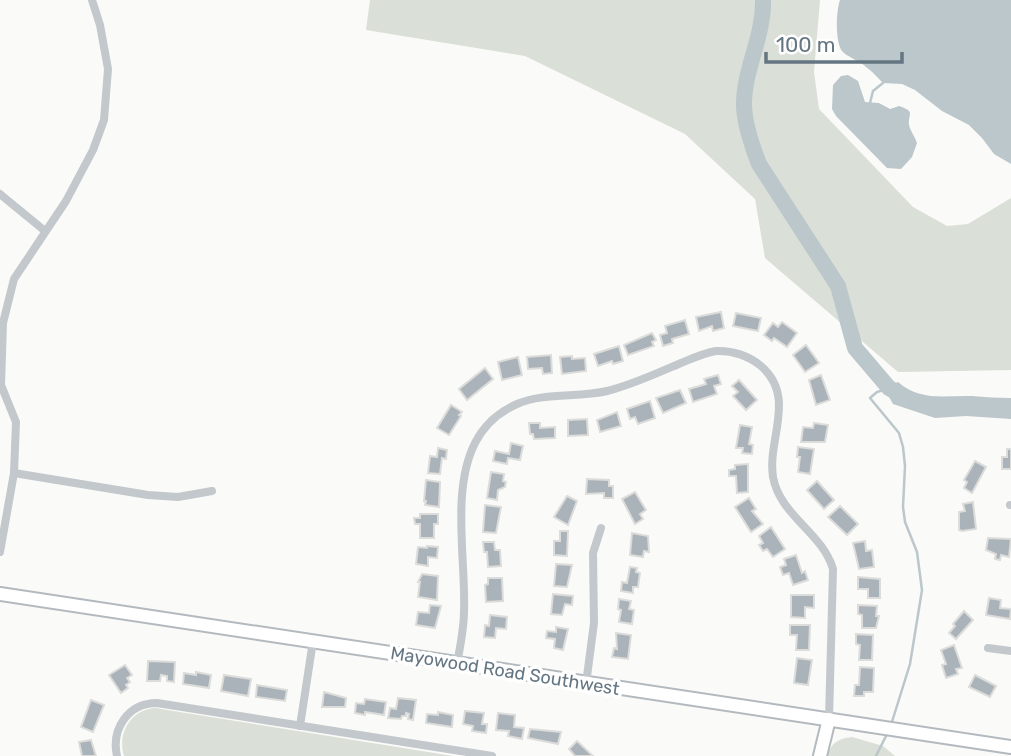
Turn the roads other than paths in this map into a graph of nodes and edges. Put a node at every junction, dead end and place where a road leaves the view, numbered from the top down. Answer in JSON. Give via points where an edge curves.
{"nodes":[{"id":1,"x":92,"y":0,"type":"edge"},
{"id":2,"x":0,"y":194,"type":"edge"},
{"id":3,"x":45,"y":231,"type":"junction"},
{"id":4,"x":14,"y":472,"type":"junction"},
{"id":5,"x":212,"y":491,"type":"dead end"},
{"id":6,"x":601,"y":528,"type":"dead end"},
{"id":7,"x":0,"y":552,"type":"edge"},
{"id":8,"x":0,"y":594,"type":"edge"},
{"id":9,"x":313,"y":641,"type":"junction"},
{"id":10,"x":988,"y":648,"type":"dead end"},
{"id":11,"x":1011,"y":652,"type":"edge"},
{"id":12,"x":457,"y":664,"type":"junction"},
{"id":13,"x":586,"y":684,"type":"junction"},
{"id":14,"x":829,"y":719,"type":"junction"},
{"id":15,"x":300,"y":726,"type":"junction"},
{"id":16,"x":1011,"y":747,"type":"edge"},
{"id":17,"x":117,"y":756,"type":"edge"},
{"id":18,"x":492,"y":756,"type":"edge"},
{"id":19,"x":820,"y":756,"type":"edge"}],
"edges":[{"from":1,"to":3,"type":"street","via":[[108,69],[104,120],[88,160]]},
{"from":2,"to":3,"type":"street"},
{"from":3,"to":4,"type":"street","via":[[14,279],[3,323],[1,385],[16,422]]},
{"from":4,"to":5,"type":"street","via":[[148,495],[178,497]]},
{"from":4,"to":7,"type":"street"},
{"from":6,"to":13,"type":"street","via":[[593,553],[594,623]]},
{"from":8,"to":9,"type":"street","name":"Mayowood Road Southwest"},
{"from":9,"to":12,"type":"street","name":"Mayowood Road Southwest"},
{"from":9,"to":15,"type":"street"},
{"from":10,"to":11,"type":"street"},
{"from":12,"to":13,"type":"street","name":"Mayowood Road Southwest"},
{"from":12,"to":14,"type":"street","via":[[464,614],[461,533],[466,476],[470,455],[484,429],[520,403],[608,391],[702,355],[729,352],[761,366],[775,388],[780,407],[772,463],[775,484],[785,506],[824,548],[833,569]]},
{"from":13,"to":14,"type":"street","name":"Mayowood Road Southwest"},
{"from":14,"to":16,"type":"street","name":"Mayowood Road Southwest"},
{"from":14,"to":19,"type":"street"},
{"from":15,"to":17,"type":"street","via":[[148,703],[121,722]]},
{"from":15,"to":18,"type":"street"}]}
